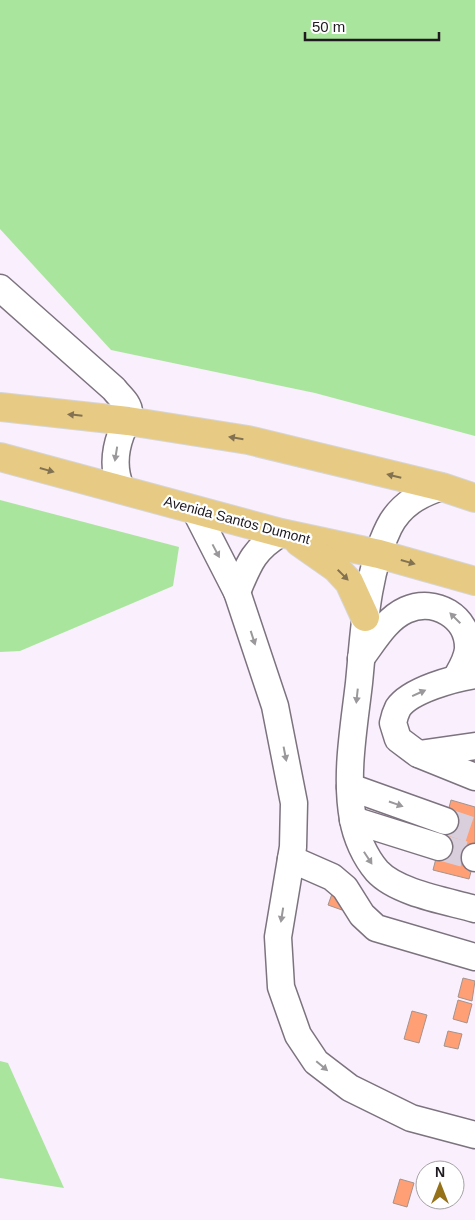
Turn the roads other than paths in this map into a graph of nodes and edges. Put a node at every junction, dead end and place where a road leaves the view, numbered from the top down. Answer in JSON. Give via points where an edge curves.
{"nodes":[{"id":1,"x":0,"y":288,"type":"edge"},
{"id":2,"x":0,"y":407,"type":"edge"},
{"id":3,"x":128,"y":421,"type":"junction"},
{"id":4,"x":0,"y":457,"type":"edge"},
{"id":5,"x":442,"y":487,"type":"junction"},
{"id":6,"x":121,"y":488,"type":"junction"},
{"id":7,"x":475,"y":498,"type":"edge"},
{"id":8,"x":195,"y":510,"type":"junction"},
{"id":9,"x":285,"y":534,"type":"junction"},
{"id":10,"x":379,"y":554,"type":"junction"},
{"id":11,"x":475,"y":582,"type":"edge"},
{"id":12,"x":238,"y":592,"type":"junction"},
{"id":13,"x":365,"y":617,"type":"junction"},
{"id":14,"x":361,"y":658,"type":"junction"},
{"id":15,"x":465,"y":677,"type":"edge"},
{"id":16,"x":475,"y":746,"type":"edge"},
{"id":17,"x":418,"y":754,"type":"junction"},
{"id":18,"x":475,"y":777,"type":"edge"},
{"id":19,"x":350,"y":787,"type":"junction"},
{"id":20,"x":353,"y":820,"type":"junction"},
{"id":21,"x":445,"y":821,"type":"tunnel mouth"},
{"id":22,"x":438,"y":847,"type":"tunnel mouth"},
{"id":23,"x":291,"y":859,"type":"junction"},
{"id":24,"x":475,"y":908,"type":"edge"},
{"id":25,"x":475,"y":957,"type":"edge"},
{"id":26,"x":475,"y":1135,"type":"edge"}],
"edges":[{"from":1,"to":3,"type":"street","via":[[114,389],[127,405]]},
{"from":3,"to":2,"type":"main road","one_way":true},
{"from":5,"to":3,"type":"main road","one_way":true,"via":[[248,440]]},
{"from":3,"to":6,"type":"street","one_way":true,"via":[[115,454],[116,478]]},
{"from":4,"to":6,"type":"main road","name":"Avenida Santos Dumont","one_way":true},
{"from":5,"to":7,"type":"main road"},
{"from":5,"to":10,"type":"street","via":[[417,496],[404,507],[390,526]]},
{"from":6,"to":8,"type":"main road","name":"Avenida Santos Dumont"},
{"from":8,"to":9,"type":"main road","name":"Avenida Santos Dumont"},
{"from":8,"to":12,"type":"street","one_way":true},
{"from":9,"to":10,"type":"main road","name":"Avenida Santos Dumont"},
{"from":9,"to":12,"type":"street","via":[[263,544]]},
{"from":9,"to":13,"type":"main road","one_way":true,"via":[[336,568],[350,582]]},
{"from":10,"to":11,"type":"main road","name":"Avenida Santos Dumont","one_way":true},
{"from":10,"to":13,"type":"street"},
{"from":12,"to":23,"type":"street","one_way":true,"via":[[276,706],[294,803]]},
{"from":13,"to":14,"type":"street"},
{"from":15,"to":14,"type":"street","one_way":true,"via":[[466,632],[448,611],[438,608],[407,609],[396,616]]},
{"from":14,"to":19,"type":"street","one_way":true},
{"from":17,"to":15,"type":"street","one_way":true,"via":[[398,739],[392,723],[399,707],[413,696]]},
{"from":16,"to":17,"type":"street"},
{"from":17,"to":18,"type":"street"},
{"from":19,"to":20,"type":"street"},
{"from":19,"to":21,"type":"street","one_way":true},
{"from":20,"to":22,"type":"street"},
{"from":20,"to":24,"type":"street","one_way":true,"via":[[365,853],[378,872],[421,894]]},
{"from":23,"to":25,"type":"street","via":[[332,877],[345,888],[362,915],[376,928]]},
{"from":23,"to":26,"type":"street","one_way":true,"via":[[278,937],[280,987],[298,1035],[316,1062],[350,1088],[411,1118]]}]}
